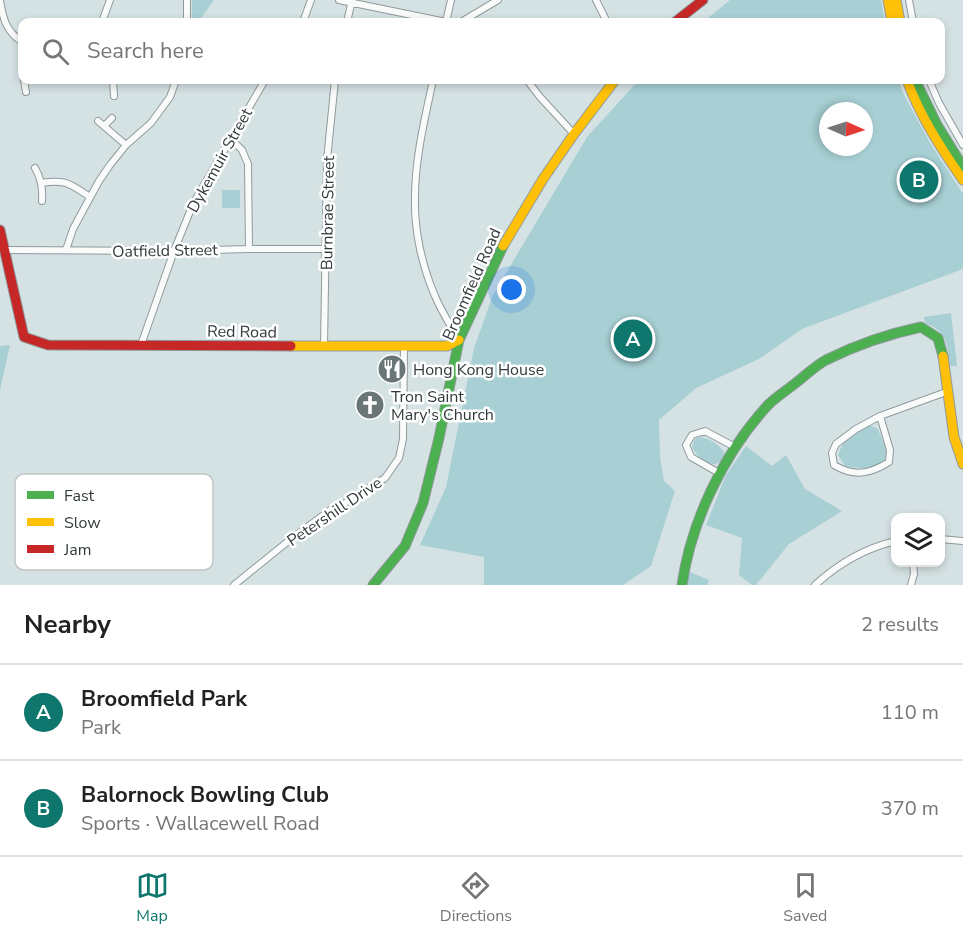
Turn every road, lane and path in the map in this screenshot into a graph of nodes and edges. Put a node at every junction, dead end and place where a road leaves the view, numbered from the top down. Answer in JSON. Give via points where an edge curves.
{"nodes":[{"id":1,"x":0,"y":0,"type":"edge"},
{"id":2,"x":110,"y":0,"type":"edge"},
{"id":3,"x":186,"y":0,"type":"edge"},
{"id":4,"x":311,"y":0,"type":"edge"},
{"id":5,"x":339,"y":0,"type":"edge"},
{"id":6,"x":451,"y":0,"type":"edge"},
{"id":7,"x":498,"y":0,"type":"edge"},
{"id":8,"x":596,"y":0,"type":"edge"},
{"id":9,"x":703,"y":0,"type":"edge"},
{"id":10,"x":888,"y":0,"type":"edge"},
{"id":11,"x":896,"y":0,"type":"edge"},
{"id":12,"x":909,"y":0,"type":"edge"},
{"id":13,"x":352,"y":1,"type":"edge"},
{"id":14,"x":103,"y":18,"type":"edge"},
{"id":15,"x":187,"y":18,"type":"edge"},
{"id":16,"x":304,"y":18,"type":"edge"},
{"id":17,"x":348,"y":18,"type":"edge"},
{"id":18,"x":428,"y":18,"type":"edge"},
{"id":19,"x":447,"y":18,"type":"edge"},
{"id":20,"x":468,"y":18,"type":"edge"},
{"id":21,"x":605,"y":18,"type":"edge"},
{"id":22,"x":680,"y":18,"type":"edge"},
{"id":23,"x":891,"y":18,"type":"edge"},
{"id":24,"x":899,"y":18,"type":"edge"},
{"id":25,"x":912,"y":18,"type":"edge"},
{"id":26,"x":18,"y":39,"type":"edge"},
{"id":27,"x":25,"y":84,"type":"edge"},
{"id":28,"x":112,"y":84,"type":"edge"},
{"id":29,"x":175,"y":84,"type":"edge"},
{"id":30,"x":263,"y":84,"type":"edge"},
{"id":31,"x":335,"y":84,"type":"edge"},
{"id":32,"x":432,"y":84,"type":"edge"},
{"id":33,"x":530,"y":84,"type":"edge"},
{"id":34,"x":612,"y":84,"type":"edge"},
{"id":35,"x":915,"y":84,"type":"edge"},
{"id":36,"x":915,"y":84,"type":"edge"},
{"id":37,"x":932,"y":84,"type":"edge"},
{"id":38,"x":26,"y":92,"type":"dead end"},
{"id":39,"x":114,"y":96,"type":"dead end"},
{"id":40,"x":112,"y":118,"type":"dead end"},
{"id":41,"x":98,"y":121,"type":"dead end"},
{"id":42,"x":104,"y":126,"type":"junction"},
{"id":43,"x":574,"y":134,"type":"junction"},
{"id":44,"x":230,"y":138,"type":"junction"},
{"id":45,"x":126,"y":145,"type":"junction"},
{"id":46,"x":963,"y":145,"type":"edge"},
{"id":47,"x":963,"y":167,"type":"edge"},
{"id":48,"x":35,"y":168,"type":"dead end"},
{"id":49,"x":963,"y":180,"type":"edge"},
{"id":50,"x":41,"y":183,"type":"junction"},
{"id":51,"x":90,"y":197,"type":"junction"},
{"id":52,"x":42,"y":201,"type":"dead end"},
{"id":53,"x":0,"y":230,"type":"edge"},
{"id":54,"x":249,"y":249,"type":"junction"},
{"id":55,"x":326,"y":249,"type":"junction"},
{"id":56,"x":4,"y":250,"type":"junction"},
{"id":57,"x":66,"y":250,"type":"junction"},
{"id":58,"x":174,"y":252,"type":"junction"},
{"id":59,"x":459,"y":340,"type":"junction"},
{"id":60,"x":141,"y":345,"type":"junction"},
{"id":61,"x":324,"y":347,"type":"junction"},
{"id":62,"x":404,"y":347,"type":"junction"},
{"id":63,"x":949,"y":392,"type":"junction"},
{"id":64,"x":880,"y":416,"type":"junction"},
{"id":65,"x":735,"y":447,"type":"junction"},
{"id":66,"x":963,"y":464,"type":"edge"},
{"id":67,"x":719,"y":473,"type":"junction"},
{"id":68,"x":945,"y":539,"type":"edge"},
{"id":69,"x":962,"y":540,"type":"edge"},
{"id":70,"x":891,"y":542,"type":"edge"},
{"id":71,"x":913,"y":567,"type":"edge"},
{"id":72,"x":234,"y":585,"type":"edge"},
{"id":73,"x":373,"y":585,"type":"edge"},
{"id":74,"x":682,"y":585,"type":"edge"},
{"id":75,"x":815,"y":585,"type":"edge"},
{"id":76,"x":911,"y":585,"type":"edge"}],
"edges":[{"from":1,"to":26,"type":"street","via":[[3,20]]},
{"from":2,"to":14,"type":"street"},
{"from":3,"to":15,"type":"street"},
{"from":4,"to":16,"type":"street"},
{"from":5,"to":13,"type":"street"},
{"from":6,"to":19,"type":"street"},
{"from":7,"to":20,"type":"street"},
{"from":8,"to":21,"type":"street"},
{"from":9,"to":22,"type":"street"},
{"from":10,"to":23,"type":"street"},
{"from":11,"to":24,"type":"street"},
{"from":12,"to":25,"type":"street"},
{"from":13,"to":17,"type":"street"},
{"from":13,"to":18,"type":"street"},
{"from":27,"to":38,"type":"street"},
{"from":28,"to":39,"type":"street"},
{"from":29,"to":45,"type":"street","via":[[170,97],[150,123]]},
{"from":30,"to":44,"type":"street","name":"Dykemuir Street"},
{"from":31,"to":55,"type":"street","name":"Burnbrae Street","via":[[327,160]]},
{"from":32,"to":59,"type":"street","via":[[414,200],[424,265],[435,297]]},
{"from":33,"to":43,"type":"street"},
{"from":34,"to":43,"type":"street","name":"Broomfield Road"},
{"from":35,"to":47,"type":"street"},
{"from":36,"to":49,"type":"street","via":[[924,120]]},
{"from":37,"to":46,"type":"street"},
{"from":40,"to":42,"type":"street"},
{"from":41,"to":42,"type":"street"},
{"from":42,"to":45,"type":"street"},
{"from":43,"to":59,"type":"street","name":"Broomfield Road","via":[[508,236]]},
{"from":44,"to":54,"type":"street","via":[[242,150],[248,164]]},
{"from":44,"to":58,"type":"street","name":"Dykemuir Street","via":[[193,204]]},
{"from":45,"to":51,"type":"street"},
{"from":48,"to":50,"type":"street"},
{"from":50,"to":51,"type":"street","via":[[66,182]]},
{"from":50,"to":52,"type":"street"},
{"from":51,"to":57,"type":"street"},
{"from":53,"to":56,"type":"street"},
{"from":54,"to":55,"type":"street","name":"Oatfield Street"},
{"from":54,"to":58,"type":"street","name":"Oatfield Street"},
{"from":55,"to":61,"type":"street","name":"Burnbrae Street"},
{"from":56,"to":57,"type":"street","name":"Oatfield Street"},
{"from":56,"to":60,"type":"street","name":"Red Road","via":[[24,337],[48,345]]},
{"from":57,"to":58,"type":"street","name":"Oatfield Street"},
{"from":58,"to":60,"type":"street","name":"Dykemuir Street"},
{"from":59,"to":62,"type":"street","name":"Red Road","via":[[447,346]]},
{"from":59,"to":73,"type":"street","name":"Broomfield Road","via":[[423,503],[405,546]]},
{"from":60,"to":61,"type":"street","name":"Red Road"},
{"from":61,"to":62,"type":"street","name":"Red Road"},
{"from":62,"to":72,"type":"street","name":"Petershill Drive","via":[[403,439],[399,458],[385,478],[333,508]]},
{"from":63,"to":64,"type":"street"},
{"from":63,"to":65,"type":"street","via":[[938,338],[921,327],[902,331],[824,362],[769,404]]},
{"from":63,"to":66,"type":"street","via":[[954,438]]},
{"from":64,"to":64,"type":"street","via":[[836,444],[832,453],[834,465],[859,473],[889,462],[890,450]]},
{"from":65,"to":67,"type":"street"},
{"from":65,"to":67,"type":"street","via":[[705,431],[692,435],[686,445],[691,458]]},
{"from":67,"to":74,"type":"street","via":[[700,519]]},
{"from":68,"to":69,"type":"street"},
{"from":70,"to":75,"type":"street","via":[[859,554]]},
{"from":71,"to":76,"type":"street"}]}
